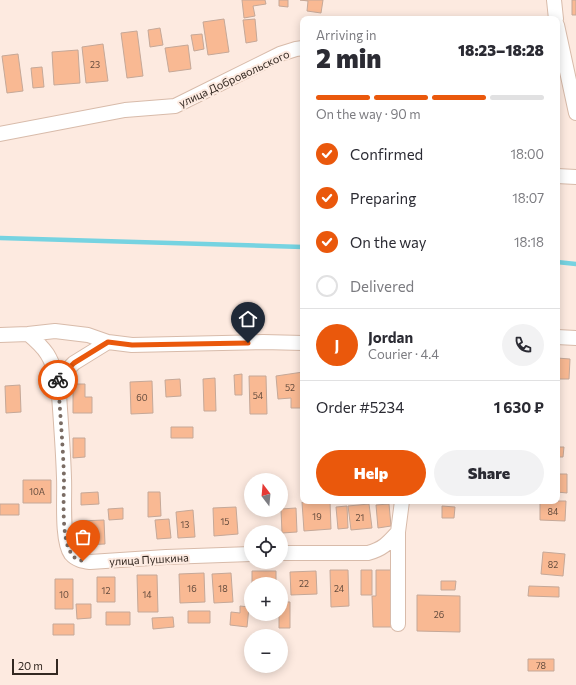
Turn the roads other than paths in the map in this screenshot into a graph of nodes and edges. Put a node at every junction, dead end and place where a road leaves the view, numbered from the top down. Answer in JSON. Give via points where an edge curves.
{"nodes":[{"id":1,"x":554,"y":0,"type":"edge"},
{"id":2,"x":556,"y":16,"type":"edge"},
{"id":3,"x":560,"y":39,"type":"edge"},
{"id":4,"x":300,"y":48,"type":"edge"},
{"id":5,"x":576,"y":113,"type":"edge"},
{"id":6,"x":0,"y":134,"type":"edge"},
{"id":7,"x":560,"y":176,"type":"edge"},
{"id":8,"x":576,"y":177,"type":"edge"},
{"id":9,"x":28,"y":334,"type":"junction"},
{"id":10,"x":0,"y":335,"type":"edge"},
{"id":11,"x":560,"y":337,"type":"edge"},
{"id":12,"x":576,"y":338,"type":"edge"},
{"id":13,"x":108,"y":342,"type":"junction"},
{"id":14,"x":300,"y":343,"type":"edge"},
{"id":15,"x":58,"y":379,"type":"junction"},
{"id":16,"x":402,"y":504,"type":"edge"},
{"id":17,"x":398,"y":532,"type":"junction"},
{"id":18,"x":288,"y":553,"type":"edge"},
{"id":19,"x":244,"y":554,"type":"edge"},
{"id":20,"x":398,"y":624,"type":"dead end"}],
"edges":[{"from":1,"to":2,"type":"street"},
{"from":3,"to":5,"type":"street"},
{"from":4,"to":6,"type":"street","name":"улица Добровольского","via":[[280,54],[174,106],[125,110]]},
{"from":7,"to":8,"type":"street"},
{"from":9,"to":10,"type":"street"},
{"from":9,"to":13,"type":"street","via":[[45,331],[66,332],[88,335]]},
{"from":9,"to":15,"type":"street","via":[[50,358]]},
{"from":11,"to":12,"type":"street"},
{"from":13,"to":14,"type":"street","via":[[132,345]]},
{"from":13,"to":15,"type":"street","via":[[74,363]]},
{"from":15,"to":19,"type":"street","name":"улица Пушкина","via":[[65,529],[67,543],[74,557],[90,562]]},
{"from":16,"to":17,"type":"street"},
{"from":17,"to":18,"type":"street","via":[[380,549],[368,553]]},
{"from":17,"to":20,"type":"street"}]}
